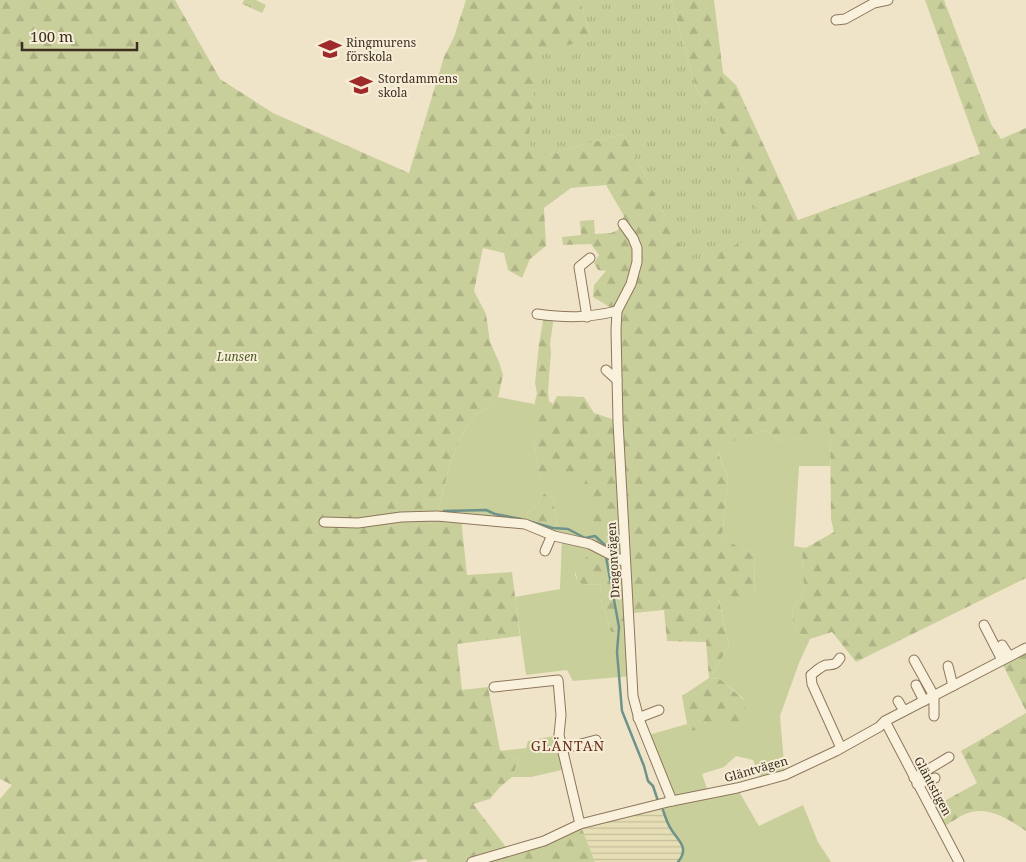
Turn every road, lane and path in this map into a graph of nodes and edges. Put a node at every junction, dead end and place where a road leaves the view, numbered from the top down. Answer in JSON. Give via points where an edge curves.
{"nodes":[{"id":1,"x":888,"y":0,"type":"edge"},
{"id":2,"x":836,"y":20,"type":"dead end"},
{"id":3,"x":623,"y":224,"type":"dead end"},
{"id":4,"x":590,"y":258,"type":"dead end"},
{"id":5,"x":617,"y":311,"type":"junction"},
{"id":6,"x":537,"y":314,"type":"dead end"},
{"id":7,"x":587,"y":317,"type":"junction"},
{"id":8,"x":606,"y":370,"type":"dead end"},
{"id":9,"x":617,"y":380,"type":"junction"},
{"id":10,"x":324,"y":522,"type":"dead end"},
{"id":11,"x":552,"y":535,"type":"junction"},
{"id":12,"x":545,"y":551,"type":"dead end"},
{"id":13,"x":625,"y":562,"type":"junction"},
{"id":14,"x":984,"y":625,"type":"dead end"},
{"id":15,"x":1002,"y":645,"type":"dead end"},
{"id":16,"x":1026,"y":648,"type":"edge"},
{"id":17,"x":991,"y":653,"type":"dead end"},
{"id":18,"x":840,"y":658,"type":"dead end"},
{"id":19,"x":914,"y":660,"type":"dead end"},
{"id":20,"x":1002,"y":660,"type":"junction"},
{"id":21,"x":948,"y":666,"type":"dead end"},
{"id":22,"x":916,"y":685,"type":"dead end"},
{"id":23,"x":959,"y":685,"type":"junction"},
{"id":24,"x":494,"y":686,"type":"dead end"},
{"id":25,"x":934,"y":696,"type":"junction"},
{"id":26,"x":898,"y":701,"type":"dead end"},
{"id":27,"x":924,"y":701,"type":"junction"},
{"id":28,"x":658,"y":710,"type":"dead end"},
{"id":29,"x":904,"y":711,"type":"junction"},
{"id":30,"x":934,"y":716,"type":"dead end"},
{"id":31,"x":638,"y":718,"type":"junction"},
{"id":32,"x":885,"y":721,"type":"junction"},
{"id":33,"x":596,"y":740,"type":"dead end"},
{"id":34,"x":842,"y":748,"type":"junction"},
{"id":35,"x":562,"y":749,"type":"junction"},
{"id":36,"x":949,"y":758,"type":"dead end"},
{"id":37,"x":935,"y":778,"type":"dead end"},
{"id":38,"x":916,"y":781,"type":"junction"},
{"id":39,"x":672,"y":801,"type":"junction"},
{"id":40,"x":580,"y":824,"type":"junction"},
{"id":41,"x":931,"y":826,"type":"dead end"},
{"id":42,"x":941,"y":828,"type":"junction"},
{"id":43,"x":497,"y":858,"type":"edge"},
{"id":44,"x":472,"y":862,"type":"edge"},
{"id":45,"x":959,"y":862,"type":"edge"}],
"edges":[{"from":1,"to":2,"type":"street"},
{"from":3,"to":5,"type":"street","name":"Dragonvägen","via":[[637,248],[637,262],[631,284]]},
{"from":4,"to":7,"type":"street","via":[[579,267],[581,303]]},
{"from":5,"to":7,"type":"street"},
{"from":5,"to":9,"type":"street","name":"Dragonvägen"},
{"from":6,"to":7,"type":"street"},
{"from":8,"to":9,"type":"street"},
{"from":9,"to":13,"type":"street","name":"Dragonvägen"},
{"from":10,"to":11,"type":"street","via":[[358,523],[437,516],[525,524]]},
{"from":11,"to":12,"type":"street"},
{"from":11,"to":13,"type":"street","via":[[590,544]]},
{"from":13,"to":31,"type":"street","name":"Dragonvägen","via":[[633,696]]},
{"from":14,"to":20,"type":"street"},
{"from":15,"to":20,"type":"street"},
{"from":16,"to":20,"type":"street","name":"Gläntvägen"},
{"from":17,"to":20,"type":"street"},
{"from":18,"to":34,"type":"street","via":[[811,675],[831,733]]},
{"from":19,"to":25,"type":"street"},
{"from":20,"to":23,"type":"street","name":"Gläntvägen"},
{"from":21,"to":23,"type":"street"},
{"from":22,"to":27,"type":"street"},
{"from":23,"to":25,"type":"street","name":"Gläntvägen"},
{"from":24,"to":35,"type":"street","via":[[558,680],[556,717]]},
{"from":25,"to":27,"type":"street","name":"Gläntvägen"},
{"from":25,"to":30,"type":"street"},
{"from":26,"to":29,"type":"street"},
{"from":27,"to":29,"type":"street","name":"Gläntvägen"},
{"from":28,"to":31,"type":"street"},
{"from":29,"to":32,"type":"street","name":"Gläntvägen"},
{"from":31,"to":39,"type":"street","name":"Dragonvägen"},
{"from":32,"to":34,"type":"street","name":"Gläntvägen"},
{"from":32,"to":38,"type":"street","name":"Gläntstigen"},
{"from":33,"to":35,"type":"street"},
{"from":34,"to":39,"type":"street","name":"Gläntvägen","via":[[786,775]]},
{"from":35,"to":40,"type":"street","via":[[566,779]]},
{"from":36,"to":38,"type":"street"},
{"from":37,"to":38,"type":"street"},
{"from":38,"to":42,"type":"street","name":"Gläntstigen"},
{"from":39,"to":40,"type":"street","name":"Gläntvägen"},
{"from":40,"to":43,"type":"street","name":"Gläntvägen"},
{"from":41,"to":42,"type":"street"},
{"from":42,"to":45,"type":"street","name":"Gläntstigen"},
{"from":43,"to":44,"type":"street","name":"Gläntvägen"}]}
